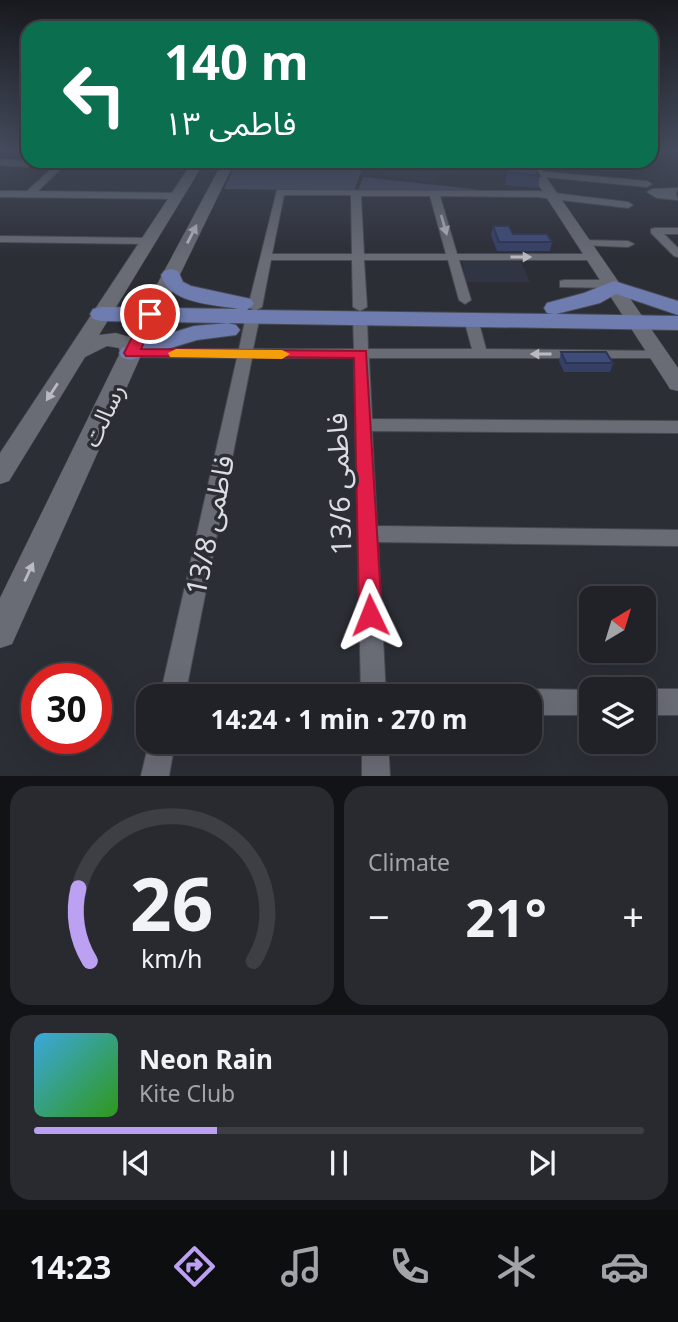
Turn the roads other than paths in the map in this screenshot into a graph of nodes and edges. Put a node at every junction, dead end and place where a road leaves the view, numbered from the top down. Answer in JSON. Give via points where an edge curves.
{"nodes":[{"id":1,"x":37,"y":187,"type":"edge"},
{"id":2,"x":183,"y":187,"type":"edge"},
{"id":3,"x":213,"y":187,"type":"edge"},
{"id":4,"x":546,"y":187,"type":"edge"},
{"id":5,"x":650,"y":187,"type":"edge"},
{"id":6,"x":651,"y":187,"type":"edge"},
{"id":7,"x":678,"y":191,"type":"edge"},
{"id":8,"x":356,"y":193,"type":"junction"},
{"id":9,"x":0,"y":194,"type":"edge"},
{"id":10,"x":30,"y":194,"type":"junction"},
{"id":11,"x":434,"y":194,"type":"junction"},
{"id":12,"x":177,"y":196,"type":"junction"},
{"id":13,"x":552,"y":196,"type":"junction"},
{"id":14,"x":678,"y":198,"type":"edge"},
{"id":15,"x":628,"y":205,"type":"dead end"},
{"id":16,"x":678,"y":231,"type":"edge"},
{"id":17,"x":0,"y":239,"type":"edge"},
{"id":18,"x":149,"y":241,"type":"junction"},
{"id":19,"x":628,"y":244,"type":"dead end"},
{"id":20,"x":588,"y":250,"type":"junction"},
{"id":21,"x":678,"y":254,"type":"edge"},
{"id":22,"x":265,"y":257,"type":"junction"},
{"id":23,"x":358,"y":257,"type":"junction"},
{"id":24,"x":453,"y":257,"type":"junction"},
{"id":25,"x":564,"y":284,"type":"dead end"},
{"id":26,"x":613,"y":286,"type":"junction"},
{"id":27,"x":149,"y":289,"type":"junction"},
{"id":28,"x":465,"y":300,"type":"dead end"},
{"id":29,"x":555,"y":308,"type":"junction"},
{"id":30,"x":104,"y":310,"type":"junction"},
{"id":31,"x":356,"y":314,"type":"junction"},
{"id":32,"x":677,"y":316,"type":"edge"},
{"id":33,"x":253,"y":317,"type":"junction"},
{"id":34,"x":472,"y":323,"type":"dead end"},
{"id":35,"x":642,"y":330,"type":"junction"},
{"id":36,"x":77,"y":353,"type":"junction"},
{"id":37,"x":131,"y":353,"type":"junction"},
{"id":38,"x":246,"y":354,"type":"junction"},
{"id":39,"x":361,"y":354,"type":"junction"},
{"id":40,"x":480,"y":354,"type":"junction"},
{"id":41,"x":678,"y":384,"type":"edge"},
{"id":42,"x":363,"y":425,"type":"junction"},
{"id":43,"x":678,"y":427,"type":"edge"},
{"id":44,"x":3,"y":462,"type":"edge"},
{"id":45,"x":367,"y":534,"type":"junction"},
{"id":46,"x":678,"y":538,"type":"edge"},
{"id":47,"x":0,"y":633,"type":"edge"},
{"id":48,"x":175,"y":684,"type":"edge"},
{"id":49,"x":373,"y":684,"type":"edge"},
{"id":50,"x":542,"y":702,"type":"edge"},
{"id":51,"x":579,"y":702,"type":"edge"},
{"id":52,"x":656,"y":702,"type":"edge"},
{"id":53,"x":678,"y":702,"type":"edge"},
{"id":54,"x":160,"y":754,"type":"edge"},
{"id":55,"x":375,"y":754,"type":"edge"},
{"id":56,"x":155,"y":776,"type":"edge"},
{"id":57,"x":376,"y":776,"type":"edge"}],
"edges":[{"from":1,"to":10,"type":"street"},
{"from":2,"to":12,"type":"street","name":"رسالت"},
{"from":27,"to":3,"type":"street","name":"رسالت","one_way":true},
{"from":4,"to":13,"type":"street"},
{"from":5,"to":14,"type":"street","via":[[656,195]]},
{"from":6,"to":7,"type":"street"},
{"from":8,"to":11,"type":"street"},
{"from":8,"to":22,"type":"street","name":"فاطمی 13/8","via":[[280,192]]},
{"from":8,"to":23,"type":"street","name":"فاطمی 13/6"},
{"from":9,"to":10,"type":"street"},
{"from":10,"to":12,"type":"street"},
{"from":11,"to":13,"type":"street"},
{"from":11,"to":24,"type":"street","one_way":true},
{"from":12,"to":18,"type":"street","name":"رسالت"},
{"from":13,"to":15,"type":"street"},
{"from":13,"to":20,"type":"street"},
{"from":16,"to":21,"type":"street","via":[[655,231]]},
{"from":17,"to":18,"type":"street"},
{"from":18,"to":27,"type":"street","name":"رسالت"},
{"from":19,"to":20,"type":"street"},
{"from":24,"to":20,"type":"street","one_way":true},
{"from":20,"to":26,"type":"street"},
{"from":22,"to":23,"type":"street"},
{"from":22,"to":33,"type":"street","name":"فاطمی 13/8"},
{"from":23,"to":24,"type":"street"},
{"from":23,"to":31,"type":"street","name":"فاطمی 13/6"},
{"from":24,"to":28,"type":"street"},
{"from":25,"to":26,"type":"street"},
{"from":26,"to":29,"type":"main road","via":[[592,298]]},
{"from":26,"to":32,"type":"main road"},
{"from":26,"to":35,"type":"street"},
{"from":27,"to":30,"type":"main road"},
{"from":27,"to":30,"type":"street","name":"رسالت"},
{"from":27,"to":33,"type":"main road"},
{"from":27,"to":33,"type":"main road","via":[[174,285]]},
{"from":27,"to":37,"type":"street","name":"رسالت"},
{"from":29,"to":31,"type":"main road"},
{"from":29,"to":35,"type":"main road"},
{"from":30,"to":36,"type":"street","name":"رسالت"},
{"from":31,"to":33,"type":"main road"},
{"from":31,"to":35,"type":"main road","via":[[585,322]]},
{"from":31,"to":39,"type":"street","name":"فاطمی 13/6"},
{"from":32,"to":35,"type":"main road"},
{"from":33,"to":37,"type":"main road"},
{"from":33,"to":38,"type":"street","name":"فاطمی 13/8"},
{"from":34,"to":40,"type":"street"},
{"from":35,"to":40,"type":"street","one_way":true},
{"from":35,"to":41,"type":"street"},
{"from":36,"to":37,"type":"street","via":[[95,342],[116,339],[129,345]]},
{"from":36,"to":44,"type":"street","name":"رسالت","one_way":true},
{"from":37,"to":38,"type":"street"},
{"from":47,"to":37,"type":"street","name":"رسالت","one_way":true},
{"from":38,"to":39,"type":"street"},
{"from":38,"to":48,"type":"street","name":"فاطمی 13/8"},
{"from":39,"to":40,"type":"street"},
{"from":39,"to":42,"type":"street","name":"فاطمی 13/6"},
{"from":42,"to":43,"type":"street"},
{"from":42,"to":45,"type":"street","name":"فاطمی 13/6"},
{"from":45,"to":46,"type":"street"},
{"from":45,"to":49,"type":"street","name":"فاطمی 13/6"},
{"from":50,"to":51,"type":"street"},
{"from":52,"to":53,"type":"street"},
{"from":54,"to":56,"type":"street"},
{"from":55,"to":57,"type":"street"}]}
